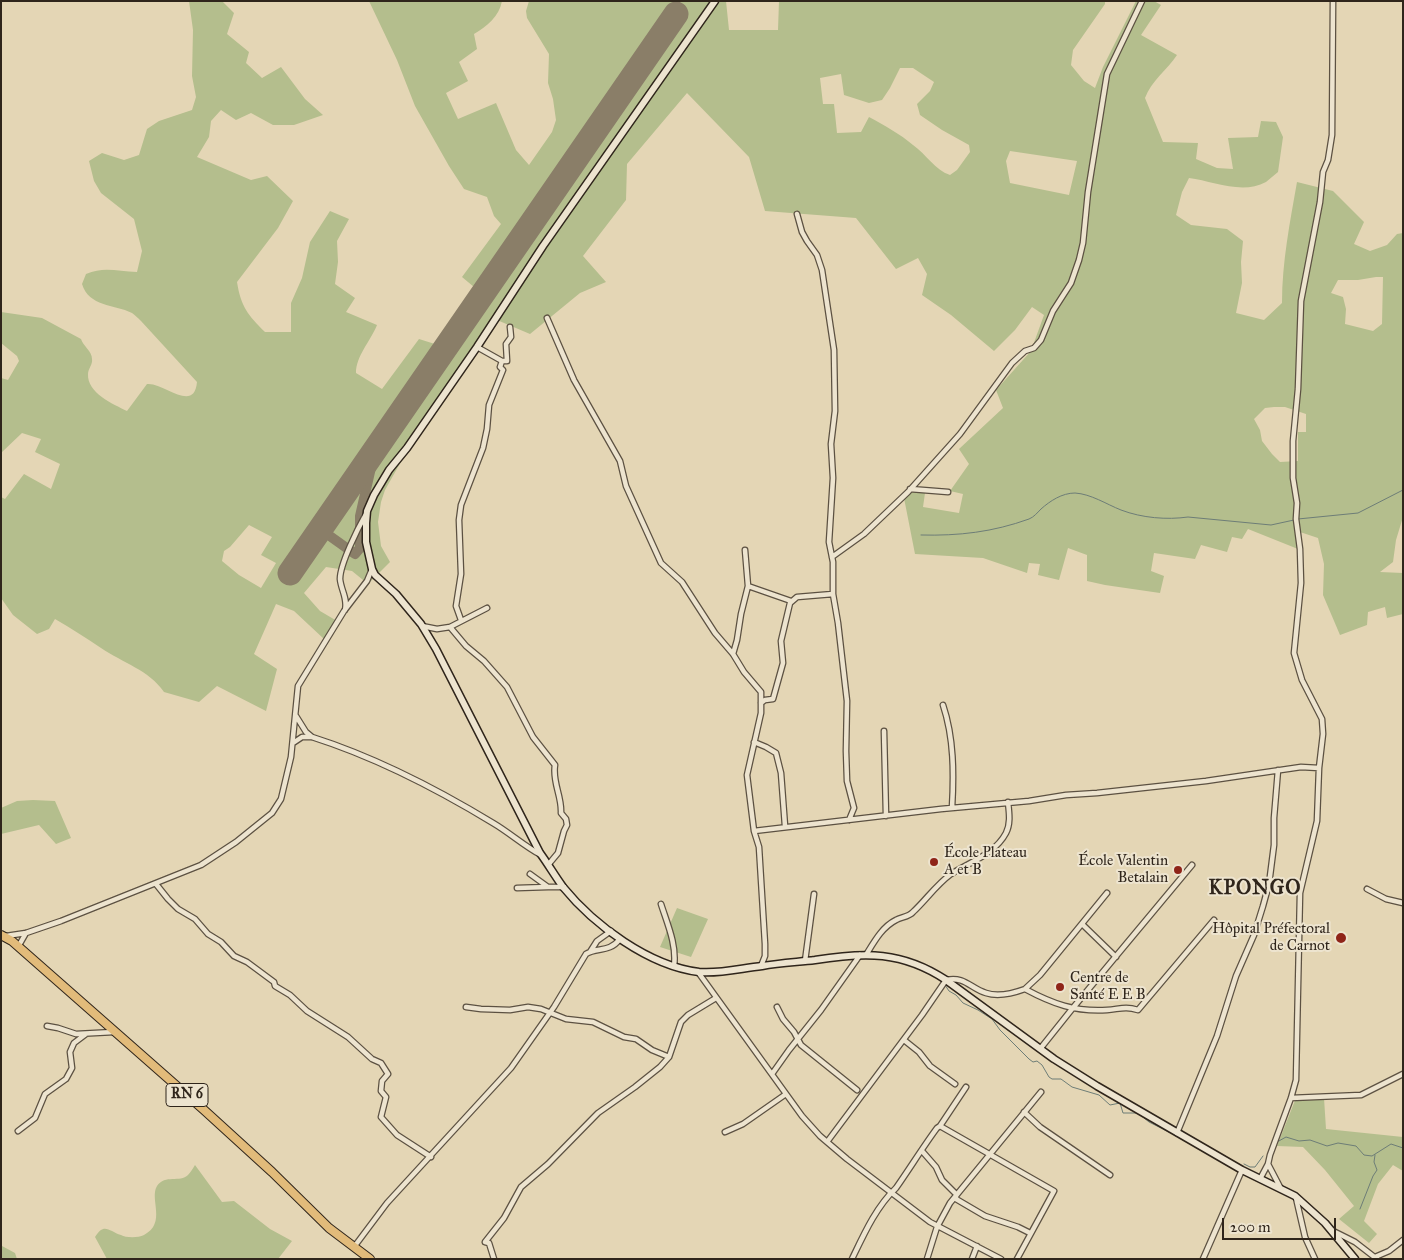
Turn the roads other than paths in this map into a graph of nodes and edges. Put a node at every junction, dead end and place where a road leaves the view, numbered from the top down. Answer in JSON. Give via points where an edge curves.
{"nodes":[{"id":1,"x":715,"y":1,"type":"edge"},
{"id":2,"x":1142,"y":1,"type":"edge"},
{"id":3,"x":1333,"y":1,"type":"edge"},
{"id":4,"x":796,"y":214,"type":"dead end"},
{"id":5,"x":547,"y":318,"type":"dead end"},
{"id":6,"x":510,"y":326,"type":"dead end"},
{"id":7,"x":477,"y":347,"type":"junction"},
{"id":8,"x":502,"y":362,"type":"junction"},
{"id":9,"x":910,"y":489,"type":"junction"},
{"id":10,"x":948,"y":492,"type":"dead end"},
{"id":11,"x":368,"y":511,"type":"junction"},
{"id":12,"x":745,"y":550,"type":"dead end"},
{"id":13,"x":832,"y":557,"type":"junction"},
{"id":14,"x":372,"y":569,"type":"junction"},
{"id":15,"x":748,"y":586,"type":"junction"},
{"id":16,"x":833,"y":594,"type":"junction"},
{"id":17,"x":791,"y":601,"type":"junction"},
{"id":18,"x":487,"y":608,"type":"dead end"},
{"id":19,"x":344,"y":611,"type":"junction"},
{"id":20,"x":461,"y":620,"type":"junction"},
{"id":21,"x":422,"y":626,"type":"junction"},
{"id":22,"x":450,"y":627,"type":"junction"},
{"id":23,"x":732,"y":654,"type":"junction"},
{"id":24,"x":761,"y":703,"type":"junction"},
{"id":25,"x":943,"y":705,"type":"dead end"},
{"id":26,"x":295,"y":715,"type":"junction"},
{"id":27,"x":884,"y":731,"type":"dead end"},
{"id":28,"x":312,"y":736,"type":"junction"},
{"id":29,"x":754,"y":742,"type":"junction"},
{"id":30,"x":293,"y":743,"type":"junction"},
{"id":31,"x":1319,"y":768,"type":"junction"},
{"id":32,"x":1278,"y":770,"type":"junction"},
{"id":33,"x":1008,"y":802,"type":"junction"},
{"id":34,"x":952,"y":808,"type":"junction"},
{"id":35,"x":886,"y":816,"type":"junction"},
{"id":36,"x":849,"y":820,"type":"junction"},
{"id":37,"x":785,"y":826,"type":"junction"},
{"id":38,"x":754,"y":831,"type":"junction"},
{"id":39,"x":542,"y":856,"type":"junction"},
{"id":40,"x":548,"y":865,"type":"junction"},
{"id":41,"x":1192,"y":865,"type":"dead end"},
{"id":42,"x":530,"y":874,"type":"dead end"},
{"id":43,"x":156,"y":884,"type":"junction"},
{"id":44,"x":548,"y":887,"type":"junction"},
{"id":45,"x":516,"y":888,"type":"dead end"},
{"id":46,"x":564,"y":888,"type":"junction"},
{"id":47,"x":1367,"y":890,"type":"dead end"},
{"id":48,"x":1107,"y":893,"type":"dead end"},
{"id":49,"x":814,"y":894,"type":"dead end"},
{"id":50,"x":1403,"y":903,"type":"edge"},
{"id":51,"x":661,"y":904,"type":"dead end"},
{"id":52,"x":1214,"y":920,"type":"dead end"},
{"id":53,"x":1082,"y":924,"type":"junction"},
{"id":54,"x":611,"y":931,"type":"junction"},
{"id":55,"x":26,"y":933,"type":"junction"},
{"id":56,"x":3,"y":936,"type":"edge"},
{"id":57,"x":620,"y":939,"type":"junction"},
{"id":58,"x":18,"y":947,"type":"junction"},
{"id":59,"x":590,"y":952,"type":"junction"},
{"id":60,"x":864,"y":955,"type":"junction"},
{"id":61,"x":1116,"y":957,"type":"junction"},
{"id":62,"x":805,"y":961,"type":"junction"},
{"id":63,"x":674,"y":966,"type":"junction"},
{"id":64,"x":761,"y":966,"type":"junction"},
{"id":65,"x":698,"y":972,"type":"junction"},
{"id":66,"x":944,"y":982,"type":"junction"},
{"id":67,"x":1025,"y":989,"type":"junction"},
{"id":68,"x":716,"y":998,"type":"junction"},
{"id":69,"x":466,"y":1007,"type":"dead end"},
{"id":70,"x":777,"y":1007,"type":"dead end"},
{"id":71,"x":1072,"y":1009,"type":"junction"},
{"id":72,"x":550,"y":1012,"type":"junction"},
{"id":73,"x":47,"y":1026,"type":"dead end"},
{"id":74,"x":115,"y":1032,"type":"junction"},
{"id":75,"x":86,"y":1034,"type":"junction"},
{"id":76,"x":797,"y":1039,"type":"junction"},
{"id":77,"x":904,"y":1040,"type":"junction"},
{"id":78,"x":1040,"y":1049,"type":"junction"},
{"id":79,"x":669,"y":1057,"type":"junction"},
{"id":80,"x":772,"y":1074,"type":"junction"},
{"id":81,"x":1403,"y":1074,"type":"edge"},
{"id":82,"x":955,"y":1084,"type":"dead end"},
{"id":83,"x":966,"y":1087,"type":"dead end"},
{"id":84,"x":857,"y":1090,"type":"dead end"},
{"id":85,"x":1041,"y":1092,"type":"dead end"},
{"id":86,"x":786,"y":1094,"type":"junction"},
{"id":87,"x":1292,"y":1098,"type":"junction"},
{"id":88,"x":1024,"y":1112,"type":"junction"},
{"id":89,"x":940,"y":1126,"type":"junction"},
{"id":90,"x":18,"y":1131,"type":"dead end"},
{"id":91,"x":725,"y":1132,"type":"dead end"},
{"id":92,"x":1177,"y":1133,"type":"junction"},
{"id":93,"x":827,"y":1142,"type":"junction"},
{"id":94,"x":922,"y":1151,"type":"junction"},
{"id":95,"x":990,"y":1155,"type":"junction"},
{"id":96,"x":430,"y":1156,"type":"junction"},
{"id":97,"x":1268,"y":1164,"type":"junction"},
{"id":98,"x":1242,"y":1170,"type":"junction"},
{"id":99,"x":1110,"y":1175,"type":"dead end"},
{"id":100,"x":1260,"y":1179,"type":"junction"},
{"id":101,"x":1280,"y":1187,"type":"junction"},
{"id":102,"x":891,"y":1193,"type":"junction"},
{"id":103,"x":956,"y":1194,"type":"junction"},
{"id":104,"x":1295,"y":1196,"type":"junction"},
{"id":105,"x":938,"y":1227,"type":"junction"},
{"id":106,"x":1331,"y":1230,"type":"junction"},
{"id":107,"x":1030,"y":1233,"type":"junction"},
{"id":108,"x":1403,"y":1240,"type":"edge"},
{"id":109,"x":977,"y":1246,"type":"junction"},
{"id":110,"x":353,"y":1247,"type":"junction"},
{"id":111,"x":1376,"y":1258,"type":"edge"},
{"id":112,"x":370,"y":1259,"type":"edge"},
{"id":113,"x":494,"y":1259,"type":"edge"},
{"id":114,"x":852,"y":1259,"type":"edge"},
{"id":115,"x":927,"y":1259,"type":"edge"},
{"id":116,"x":972,"y":1259,"type":"edge"},
{"id":117,"x":1001,"y":1259,"type":"edge"},
{"id":118,"x":1017,"y":1259,"type":"edge"},
{"id":119,"x":1204,"y":1259,"type":"edge"},
{"id":120,"x":1315,"y":1259,"type":"edge"},
{"id":121,"x":1356,"y":1259,"type":"edge"}],
"edges":[{"from":1,"to":7,"type":"main road","via":[[543,246]]},
{"from":2,"to":9,"type":"street","via":[[1107,74],[1083,243],[1071,283],[1041,340],[1012,363],[960,434]]},
{"from":3,"to":31,"type":"street","via":[[1332,135],[1301,301],[1293,441],[1301,583],[1294,652],[1302,680],[1322,719]]},
{"from":4,"to":13,"type":"street","via":[[807,242],[818,255],[834,350],[835,411],[829,542]]},
{"from":5,"to":23,"type":"street","via":[[574,380],[620,461],[626,486],[661,562],[682,582]]},
{"from":6,"to":8,"type":"street","via":[[507,361]]},
{"from":7,"to":8,"type":"street"},
{"from":7,"to":11,"type":"main road","via":[[386,475]]},
{"from":8,"to":20,"type":"street","via":[[500,367],[503,370],[489,405],[483,448],[459,516],[461,574],[456,606]]},
{"from":9,"to":10,"type":"street"},
{"from":9,"to":13,"type":"street","via":[[864,534]]},
{"from":11,"to":14,"type":"main road","via":[[366,542]]},
{"from":11,"to":19,"type":"street","via":[[341,569]]},
{"from":12,"to":15,"type":"street"},
{"from":13,"to":16,"type":"street"},
{"from":14,"to":19,"type":"street"},
{"from":14,"to":21,"type":"main road"},
{"from":15,"to":17,"type":"street"},
{"from":15,"to":23,"type":"street"},
{"from":16,"to":17,"type":"street","via":[[797,597]]},
{"from":16,"to":36,"type":"street","via":[[847,701],[848,781],[854,808]]},
{"from":17,"to":24,"type":"street","via":[[782,641],[780,678],[773,699]]},
{"from":18,"to":20,"type":"street"},
{"from":19,"to":26,"type":"street","via":[[300,682]]},
{"from":20,"to":22,"type":"street"},
{"from":21,"to":22,"type":"street"},
{"from":21,"to":39,"type":"main road"},
{"from":22,"to":40,"type":"street","via":[[506,687],[533,736],[555,765],[561,813],[568,825],[558,853]]},
{"from":23,"to":24,"type":"street","via":[[759,688]]},
{"from":24,"to":29,"type":"street"},
{"from":25,"to":34,"type":"street","via":[[951,738]]},
{"from":26,"to":28,"type":"street"},
{"from":26,"to":30,"type":"street"},
{"from":27,"to":35,"type":"street"},
{"from":28,"to":30,"type":"street","via":[[302,737]]},
{"from":28,"to":39,"type":"street","via":[[365,756],[437,792]]},
{"from":29,"to":37,"type":"street","via":[[776,753],[781,773]]},
{"from":29,"to":38,"type":"street","via":[[747,775]]},
{"from":30,"to":43,"type":"street","via":[[281,799],[272,813],[201,865]]},
{"from":31,"to":32,"type":"street"},
{"from":31,"to":87,"type":"street","via":[[1317,821],[1300,894],[1297,1070]]},
{"from":32,"to":33,"type":"street"},
{"from":32,"to":92,"type":"street","via":[[1274,845],[1263,906],[1217,1036]]},
{"from":33,"to":34,"type":"street"},
{"from":33,"to":60,"type":"street","via":[[1010,819],[1001,841],[948,877],[912,914],[886,927]]},
{"from":34,"to":35,"type":"street"},
{"from":35,"to":36,"type":"street"},
{"from":36,"to":37,"type":"street"},
{"from":37,"to":38,"type":"street"},
{"from":38,"to":64,"type":"street","via":[[759,847],[765,944]]},
{"from":39,"to":40,"type":"main road"},
{"from":40,"to":46,"type":"main road"},
{"from":41,"to":61,"type":"street"},
{"from":42,"to":44,"type":"street"},
{"from":43,"to":55,"type":"street"},
{"from":43,"to":96,"type":"street","via":[[178,909],[195,919],[234,956],[253,966],[307,1011],[348,1037],[384,1066],[388,1074],[381,1085],[386,1096],[380,1117],[397,1135]]},
{"from":44,"to":45,"type":"street"},
{"from":44,"to":46,"type":"street"},
{"from":46,"to":54,"type":"main road"},
{"from":47,"to":50,"type":"street"},
{"from":48,"to":53,"type":"street"},
{"from":49,"to":62,"type":"street"},
{"from":51,"to":63,"type":"street","via":[[673,945]]},
{"from":52,"to":71,"type":"street","via":[[1138,1010],[1122,1007]]},
{"from":53,"to":61,"type":"street"},
{"from":53,"to":67,"type":"street"},
{"from":54,"to":57,"type":"main road"},
{"from":54,"to":59,"type":"street","via":[[597,941]]},
{"from":55,"to":56,"type":"street"},
{"from":55,"to":58,"type":"street"},
{"from":56,"to":58,"type":"main road","number":"RN 6"},
{"from":57,"to":59,"type":"street","via":[[601,951]]},
{"from":57,"to":63,"type":"main road"},
{"from":58,"to":74,"type":"main road","number":"RN 6"},
{"from":59,"to":72,"type":"street"},
{"from":60,"to":62,"type":"main road"},
{"from":60,"to":66,"type":"main road","via":[[916,963],[930,969]]},
{"from":60,"to":76,"type":"street"},
{"from":61,"to":71,"type":"street"},
{"from":62,"to":64,"type":"main road"},
{"from":63,"to":65,"type":"main road"},
{"from":64,"to":65,"type":"main road"},
{"from":65,"to":68,"type":"street"},
{"from":66,"to":67,"type":"street","via":[[960,979],[987,994]]},
{"from":66,"to":77,"type":"street"},
{"from":66,"to":78,"type":"main road"},
{"from":67,"to":71,"type":"street","via":[[1048,1002]]},
{"from":68,"to":79,"type":"street","via":[[681,1022]]},
{"from":68,"to":80,"type":"street"},
{"from":69,"to":72,"type":"street","via":[[510,1010],[528,1007]]},
{"from":70,"to":76,"type":"street"},
{"from":71,"to":78,"type":"street"},
{"from":72,"to":79,"type":"street","via":[[566,1020],[593,1022],[624,1037],[636,1039]]},
{"from":72,"to":96,"type":"street","via":[[511,1068]]},
{"from":73,"to":75,"type":"street"},
{"from":74,"to":75,"type":"street"},
{"from":74,"to":110,"type":"main road","number":"RN 6"},
{"from":75,"to":90,"type":"street","via":[[74,1043],[70,1052],[72,1068],[66,1079],[46,1094],[34,1118]]},
{"from":76,"to":80,"type":"street"},
{"from":76,"to":84,"type":"street"},
{"from":77,"to":82,"type":"street","via":[[930,1066]]},
{"from":77,"to":93,"type":"street"},
{"from":78,"to":92,"type":"main road"},
{"from":79,"to":113,"type":"street","via":[[598,1113],[521,1187],[504,1218],[485,1242],[489,1242]]},
{"from":80,"to":86,"type":"street"},
{"from":81,"to":87,"type":"street","via":[[1362,1094]]},
{"from":83,"to":89,"type":"street"},
{"from":85,"to":88,"type":"street"},
{"from":86,"to":91,"type":"street","via":[[743,1124]]},
{"from":86,"to":93,"type":"street"},
{"from":87,"to":97,"type":"street"},
{"from":88,"to":95,"type":"street"},
{"from":88,"to":99,"type":"street","via":[[1040,1127]]},
{"from":89,"to":94,"type":"street"},
{"from":89,"to":95,"type":"street"},
{"from":92,"to":98,"type":"main road"},
{"from":93,"to":102,"type":"street"},
{"from":94,"to":102,"type":"street"},
{"from":94,"to":103,"type":"street"},
{"from":95,"to":103,"type":"street"},
{"from":95,"to":107,"type":"street","via":[[1054,1191]]},
{"from":96,"to":110,"type":"street"},
{"from":97,"to":100,"type":"street"},
{"from":97,"to":101,"type":"street"},
{"from":98,"to":100,"type":"main road"},
{"from":98,"to":119,"type":"street"},
{"from":100,"to":101,"type":"main road"},
{"from":101,"to":104,"type":"main road"},
{"from":102,"to":105,"type":"street"},
{"from":102,"to":114,"type":"street"},
{"from":103,"to":105,"type":"street"},
{"from":103,"to":107,"type":"street","via":[[956,1199],[985,1216]]},
{"from":104,"to":106,"type":"main road"},
{"from":104,"to":120,"type":"street","via":[[1305,1236]]},
{"from":105,"to":109,"type":"street"},
{"from":105,"to":115,"type":"street"},
{"from":106,"to":111,"type":"street"},
{"from":106,"to":121,"type":"main road"},
{"from":107,"to":118,"type":"street"},
{"from":108,"to":111,"type":"street"},
{"from":109,"to":116,"type":"street"},
{"from":109,"to":117,"type":"street"},
{"from":110,"to":112,"type":"main road","number":"RN 6"}]}
